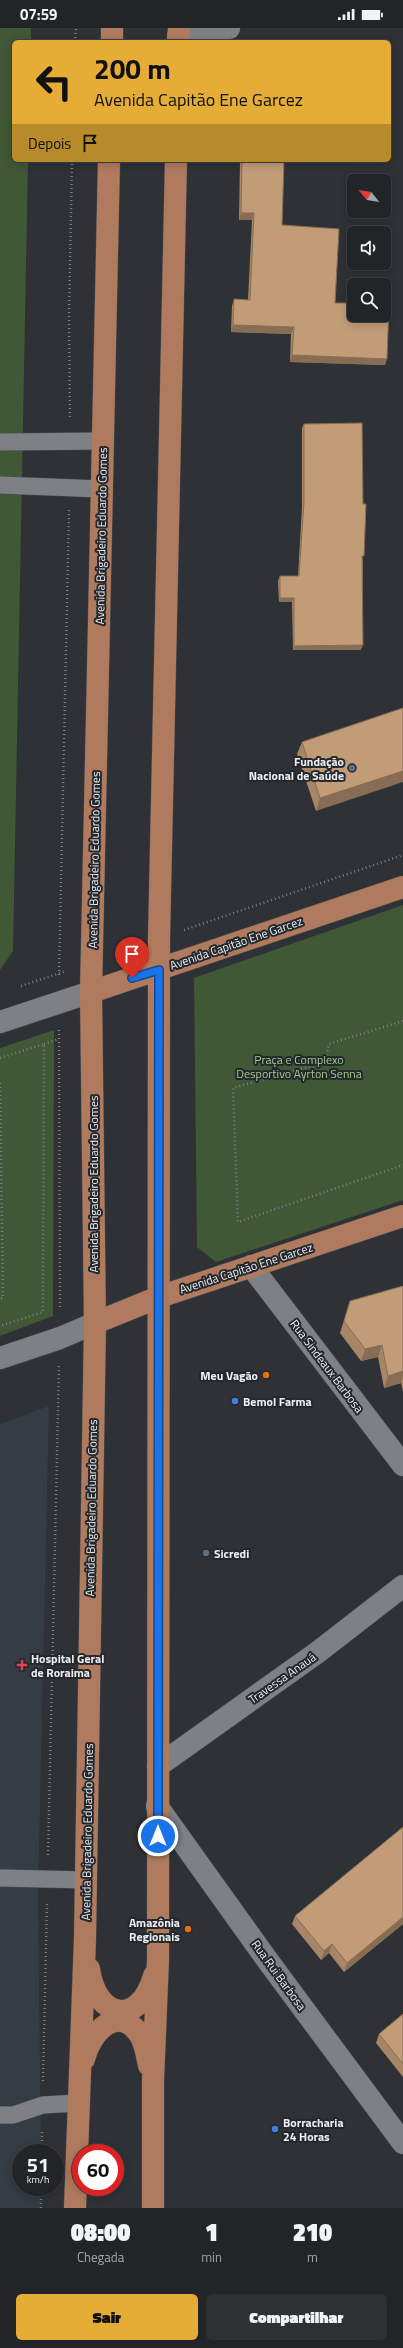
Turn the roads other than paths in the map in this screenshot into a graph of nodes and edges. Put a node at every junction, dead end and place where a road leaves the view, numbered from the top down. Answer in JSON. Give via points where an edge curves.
{"nodes":[{"id":1,"x":112,"y":28,"type":"edge"},
{"id":2,"x":229,"y":28,"type":"edge"},
{"id":3,"x":178,"y":35,"type":"edge"},
{"id":4,"x":112,"y":40,"type":"edge"},
{"id":5,"x":109,"y":162,"type":"edge"},
{"id":6,"x":176,"y":162,"type":"edge"},
{"id":7,"x":0,"y":442,"type":"edge"},
{"id":8,"x":103,"y":442,"type":"junction"},
{"id":9,"x":0,"y":485,"type":"edge"},
{"id":10,"x":101,"y":489,"type":"junction"},
{"id":11,"x":403,"y":887,"type":"edge"},
{"id":12,"x":159,"y":970,"type":"junction"},
{"id":13,"x":91,"y":992,"type":"junction"},
{"id":14,"x":0,"y":1022,"type":"edge"},
{"id":15,"x":403,"y":1216,"type":"edge"},
{"id":16,"x":251,"y":1266,"type":"junction"},
{"id":17,"x":159,"y":1297,"type":"junction"},
{"id":18,"x":94,"y":1323,"type":"junction"},
{"id":19,"x":0,"y":1358,"type":"edge"},
{"id":20,"x":403,"y":1465,"type":"edge"},
{"id":21,"x":403,"y":1586,"type":"edge"},
{"id":22,"x":158,"y":1766,"type":"junction"},
{"id":23,"x":157,"y":1806,"type":"junction"},
{"id":24,"x":0,"y":1878,"type":"edge"},
{"id":25,"x":86,"y":1880,"type":"junction"},
{"id":26,"x":85,"y":1938,"type":"junction"},
{"id":27,"x":158,"y":1960,"type":"junction"},
{"id":28,"x":79,"y":2080,"type":"junction"},
{"id":29,"x":153,"y":2080,"type":"junction"},
{"id":30,"x":78,"y":2103,"type":"junction"},
{"id":31,"x":0,"y":2115,"type":"edge"},
{"id":32,"x":403,"y":2143,"type":"edge"},
{"id":33,"x":72,"y":2207,"type":"edge"},
{"id":34,"x":152,"y":2208,"type":"edge"}],
"edges":[{"from":1,"to":4,"type":"main road"},
{"from":2,"to":3,"type":"street"},
{"from":5,"to":8,"type":"main road","name":"Avenida Brigadeiro Eduardo Gomes"},
{"from":6,"to":12,"type":"main road"},
{"from":7,"to":8,"type":"lane"},
{"from":8,"to":10,"type":"main road","name":"Avenida Brigadeiro Eduardo Gomes"},
{"from":9,"to":10,"type":"lane"},
{"from":10,"to":13,"type":"main road","name":"Avenida Brigadeiro Eduardo Gomes"},
{"from":11,"to":12,"type":"main road","name":"Avenida Capitão Ene Garcez"},
{"from":12,"to":13,"type":"main road","name":"Avenida Capitão Ene Garcez"},
{"from":12,"to":17,"type":"main road"},
{"from":13,"to":14,"type":"street","name":"Avenida Capitão Ene Garcez"},
{"from":13,"to":18,"type":"main road","name":"Avenida Brigadeiro Eduardo Gomes"},
{"from":15,"to":16,"type":"main road","name":"Avenida Capitão Ene Garcez"},
{"from":16,"to":17,"type":"main road","name":"Avenida Capitão Ene Garcez"},
{"from":16,"to":20,"type":"street","name":"Rua Sindeaux Barbosa"},
{"from":17,"to":18,"type":"main road","name":"Avenida Capitão Ene Garcez"},
{"from":17,"to":22,"type":"main road"},
{"from":18,"to":19,"type":"street","name":"Avenida Capitão Ene Garcez","via":[[60,1338]]},
{"from":18,"to":25,"type":"main road","name":"Avenida Brigadeiro Eduardo Gomes"},
{"from":21,"to":22,"type":"street","name":"Travessa Anauá","via":[[318,1652]]},
{"from":22,"to":23,"type":"main road"},
{"from":23,"to":27,"type":"main road"},
{"from":23,"to":32,"type":"street","name":"Rua Rui Barbosa"},
{"from":24,"to":25,"type":"lane"},
{"from":25,"to":26,"type":"main road","name":"Avenida Brigadeiro Eduardo Gomes"},
{"from":26,"to":27,"type":"main road","via":[[91,1980],[97,1997],[109,2008],[125,2011],[142,2004],[150,1989]]},
{"from":26,"to":28,"type":"main road","name":"Avenida Brigadeiro Eduardo Gomes"},
{"from":27,"to":29,"type":"main road"},
{"from":28,"to":29,"type":"main road","via":[[86,2048],[95,2032],[105,2024],[116,2021],[129,2025],[140,2035]]},
{"from":28,"to":30,"type":"main road","name":"Avenida Brigadeiro Eduardo Gomes"},
{"from":29,"to":34,"type":"main road"},
{"from":30,"to":31,"type":"lane","via":[[43,2105],[13,2116]]},
{"from":30,"to":33,"type":"main road","name":"Avenida Brigadeiro Eduardo Gomes"}]}
